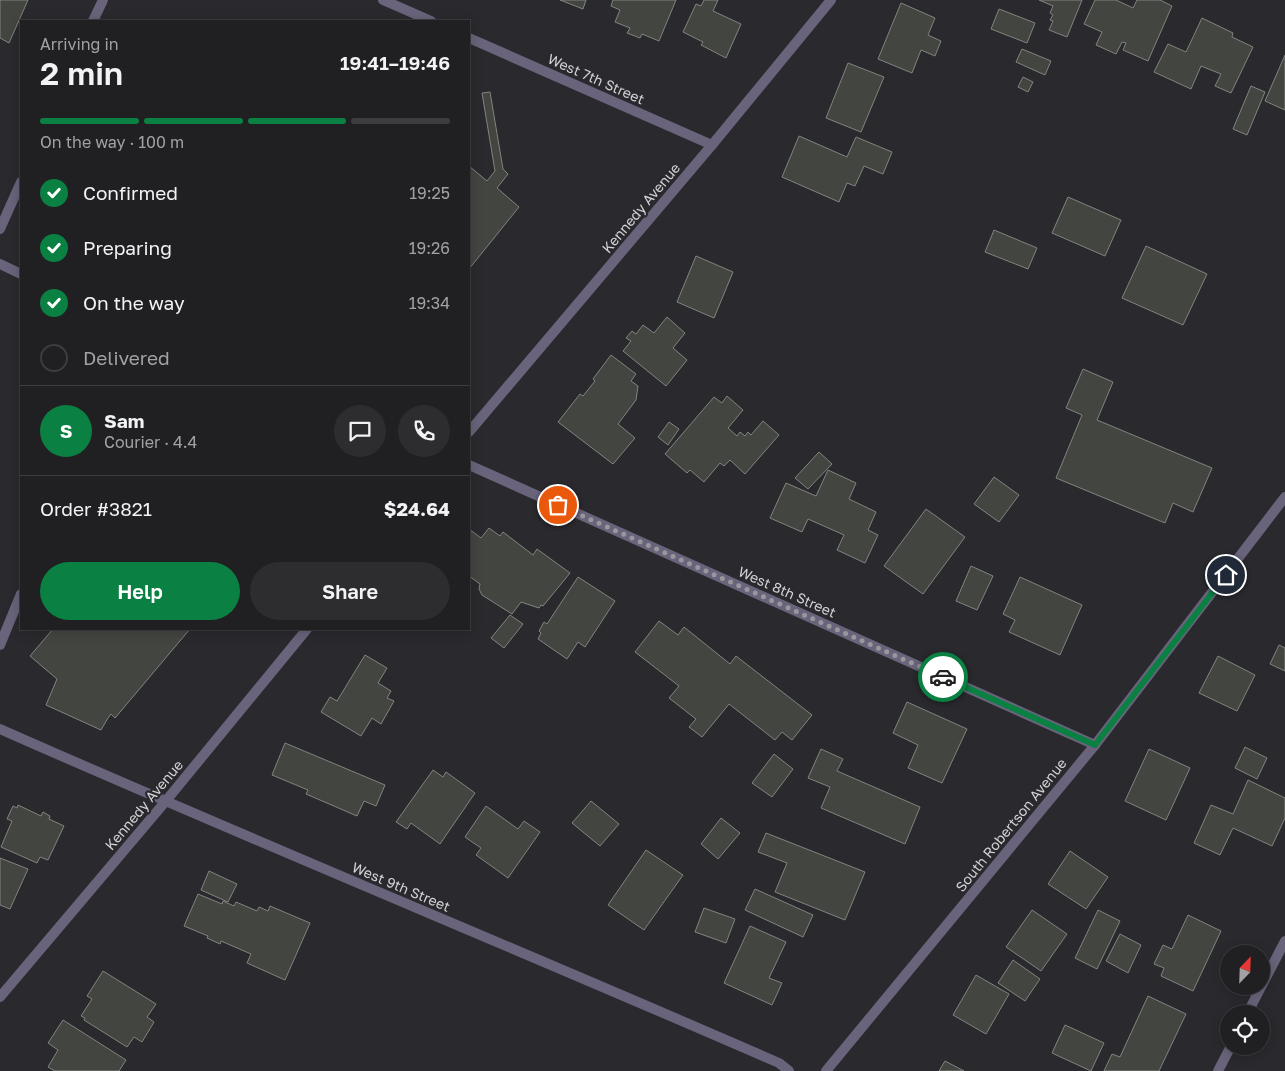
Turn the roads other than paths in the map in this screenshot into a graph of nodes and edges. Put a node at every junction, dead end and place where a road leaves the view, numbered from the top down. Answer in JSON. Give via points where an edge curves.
{"nodes":[{"id":1,"x":103,"y":0,"type":"edge"},
{"id":2,"x":383,"y":0,"type":"edge"},
{"id":3,"x":831,"y":0,"type":"edge"},
{"id":4,"x":93,"y":20,"type":"edge"},
{"id":5,"x":429,"y":20,"type":"edge"},
{"id":6,"x":470,"y":38,"type":"edge"},
{"id":7,"x":712,"y":145,"type":"junction"},
{"id":8,"x":20,"y":184,"type":"edge"},
{"id":9,"x":0,"y":229,"type":"edge"},
{"id":10,"x":0,"y":264,"type":"edge"},
{"id":11,"x":20,"y":274,"type":"edge"},
{"id":12,"x":470,"y":431,"type":"edge"},
{"id":13,"x":470,"y":465,"type":"edge"},
{"id":14,"x":1285,"y":498,"type":"edge"},
{"id":15,"x":20,"y":596,"type":"edge"},
{"id":16,"x":306,"y":630,"type":"edge"},
{"id":17,"x":0,"y":646,"type":"edge"},
{"id":18,"x":0,"y":729,"type":"edge"},
{"id":19,"x":1095,"y":745,"type":"junction"},
{"id":20,"x":165,"y":802,"type":"junction"},
{"id":21,"x":1285,"y":940,"type":"edge"},
{"id":22,"x":0,"y":996,"type":"edge"},
{"id":23,"x":1252,"y":1005,"type":"edge"},
{"id":24,"x":1226,"y":1055,"type":"edge"},
{"id":25,"x":789,"y":1071,"type":"edge"},
{"id":26,"x":826,"y":1071,"type":"edge"},
{"id":27,"x":1218,"y":1071,"type":"edge"}],
"edges":[{"from":1,"to":4,"type":"street"},
{"from":2,"to":5,"type":"street"},
{"from":3,"to":7,"type":"street","name":"Kennedy Avenue"},
{"from":6,"to":7,"type":"street","name":"West 7th Street"},
{"from":7,"to":12,"type":"street","name":"Kennedy Avenue"},
{"from":8,"to":9,"type":"street"},
{"from":10,"to":11,"type":"street"},
{"from":13,"to":19,"type":"street","name":"West 8th Street"},
{"from":14,"to":19,"type":"street","name":"South Robertson Avenue"},
{"from":15,"to":17,"type":"street"},
{"from":16,"to":20,"type":"street","name":"Kennedy Avenue"},
{"from":18,"to":20,"type":"street","name":"West 9th Street"},
{"from":19,"to":26,"type":"street","name":"South Robertson Avenue"},
{"from":20,"to":22,"type":"street","name":"Kennedy Avenue"},
{"from":20,"to":25,"type":"street","name":"West 9th Street","via":[[779,1062]]},
{"from":21,"to":23,"type":"street"},
{"from":24,"to":27,"type":"street"}]}
